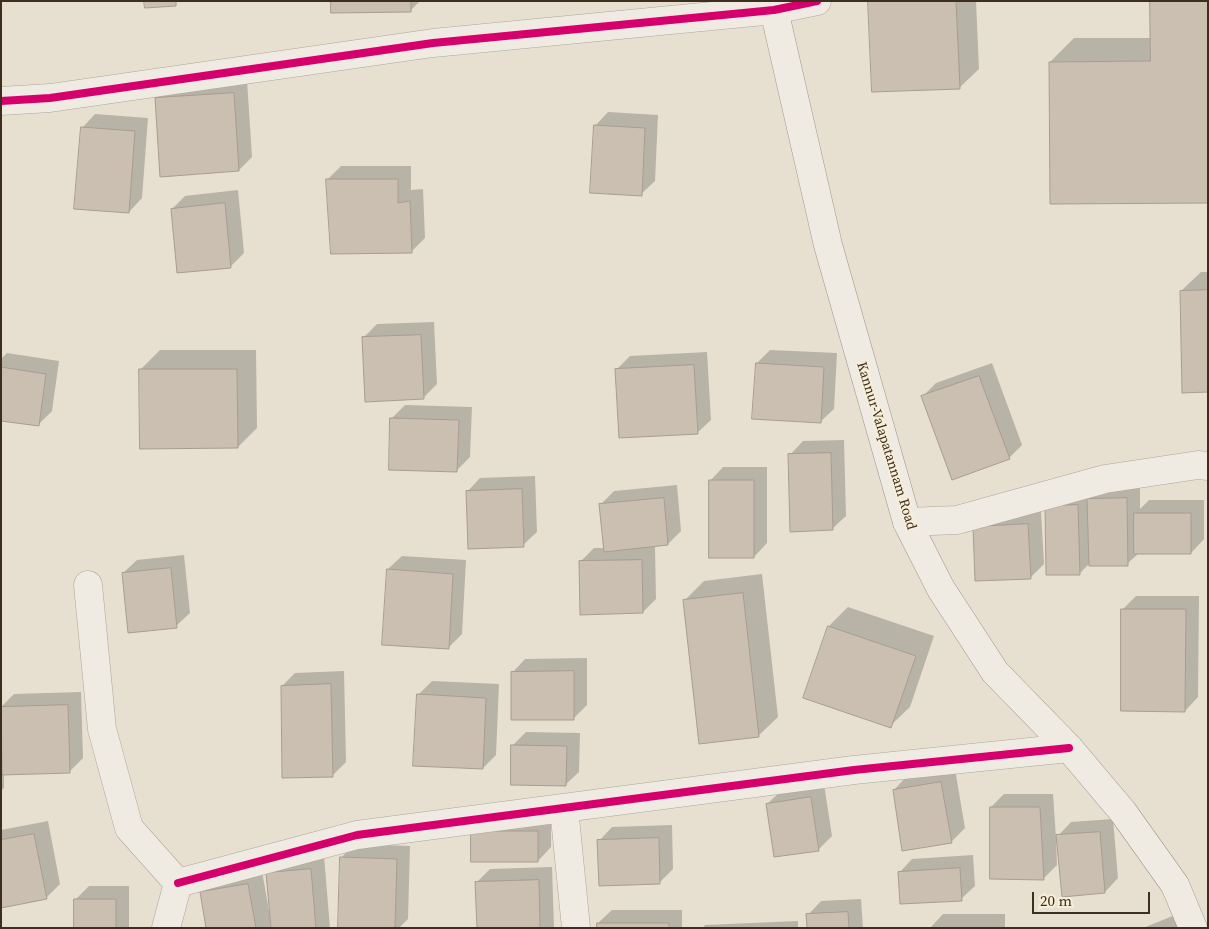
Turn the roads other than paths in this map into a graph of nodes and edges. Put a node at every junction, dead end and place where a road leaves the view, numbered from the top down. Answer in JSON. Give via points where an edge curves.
{"nodes":[{"id":1,"x":817,"y":1,"type":"edge"},
{"id":2,"x":773,"y":6,"type":"edge"},
{"id":3,"x":1,"y":101,"type":"edge"},
{"id":4,"x":1208,"y":466,"type":"edge"},
{"id":5,"x":907,"y":522,"type":"junction"},
{"id":6,"x":88,"y":585,"type":"dead end"},
{"id":7,"x":1069,"y":748,"type":"junction"},
{"id":8,"x":564,"y":808,"type":"junction"},
{"id":9,"x":178,"y":883,"type":"junction"},
{"id":10,"x":166,"y":928,"type":"edge"},
{"id":11,"x":576,"y":928,"type":"edge"},
{"id":12,"x":1193,"y":928,"type":"edge"}],
"edges":[{"from":1,"to":2,"type":"street"},
{"from":2,"to":3,"type":"street","via":[[433,44],[50,98]]},
{"from":2,"to":5,"type":"street","name":"Kannur-Valapatannam Road","via":[[828,245]]},
{"from":4,"to":5,"type":"street","via":[[1105,479],[957,520]]},
{"from":5,"to":7,"type":"street","name":"Kannur-Valapatannam Road","via":[[941,589],[995,672]]},
{"from":6,"to":9,"type":"street","via":[[102,729],[129,828]]},
{"from":7,"to":8,"type":"street","via":[[854,770]]},
{"from":7,"to":12,"type":"street","name":"Kannur-Valapatannam Road","via":[[1123,812],[1175,885]]},
{"from":8,"to":9,"type":"street","via":[[357,835]]},
{"from":8,"to":11,"type":"street"},
{"from":9,"to":10,"type":"street"}]}
